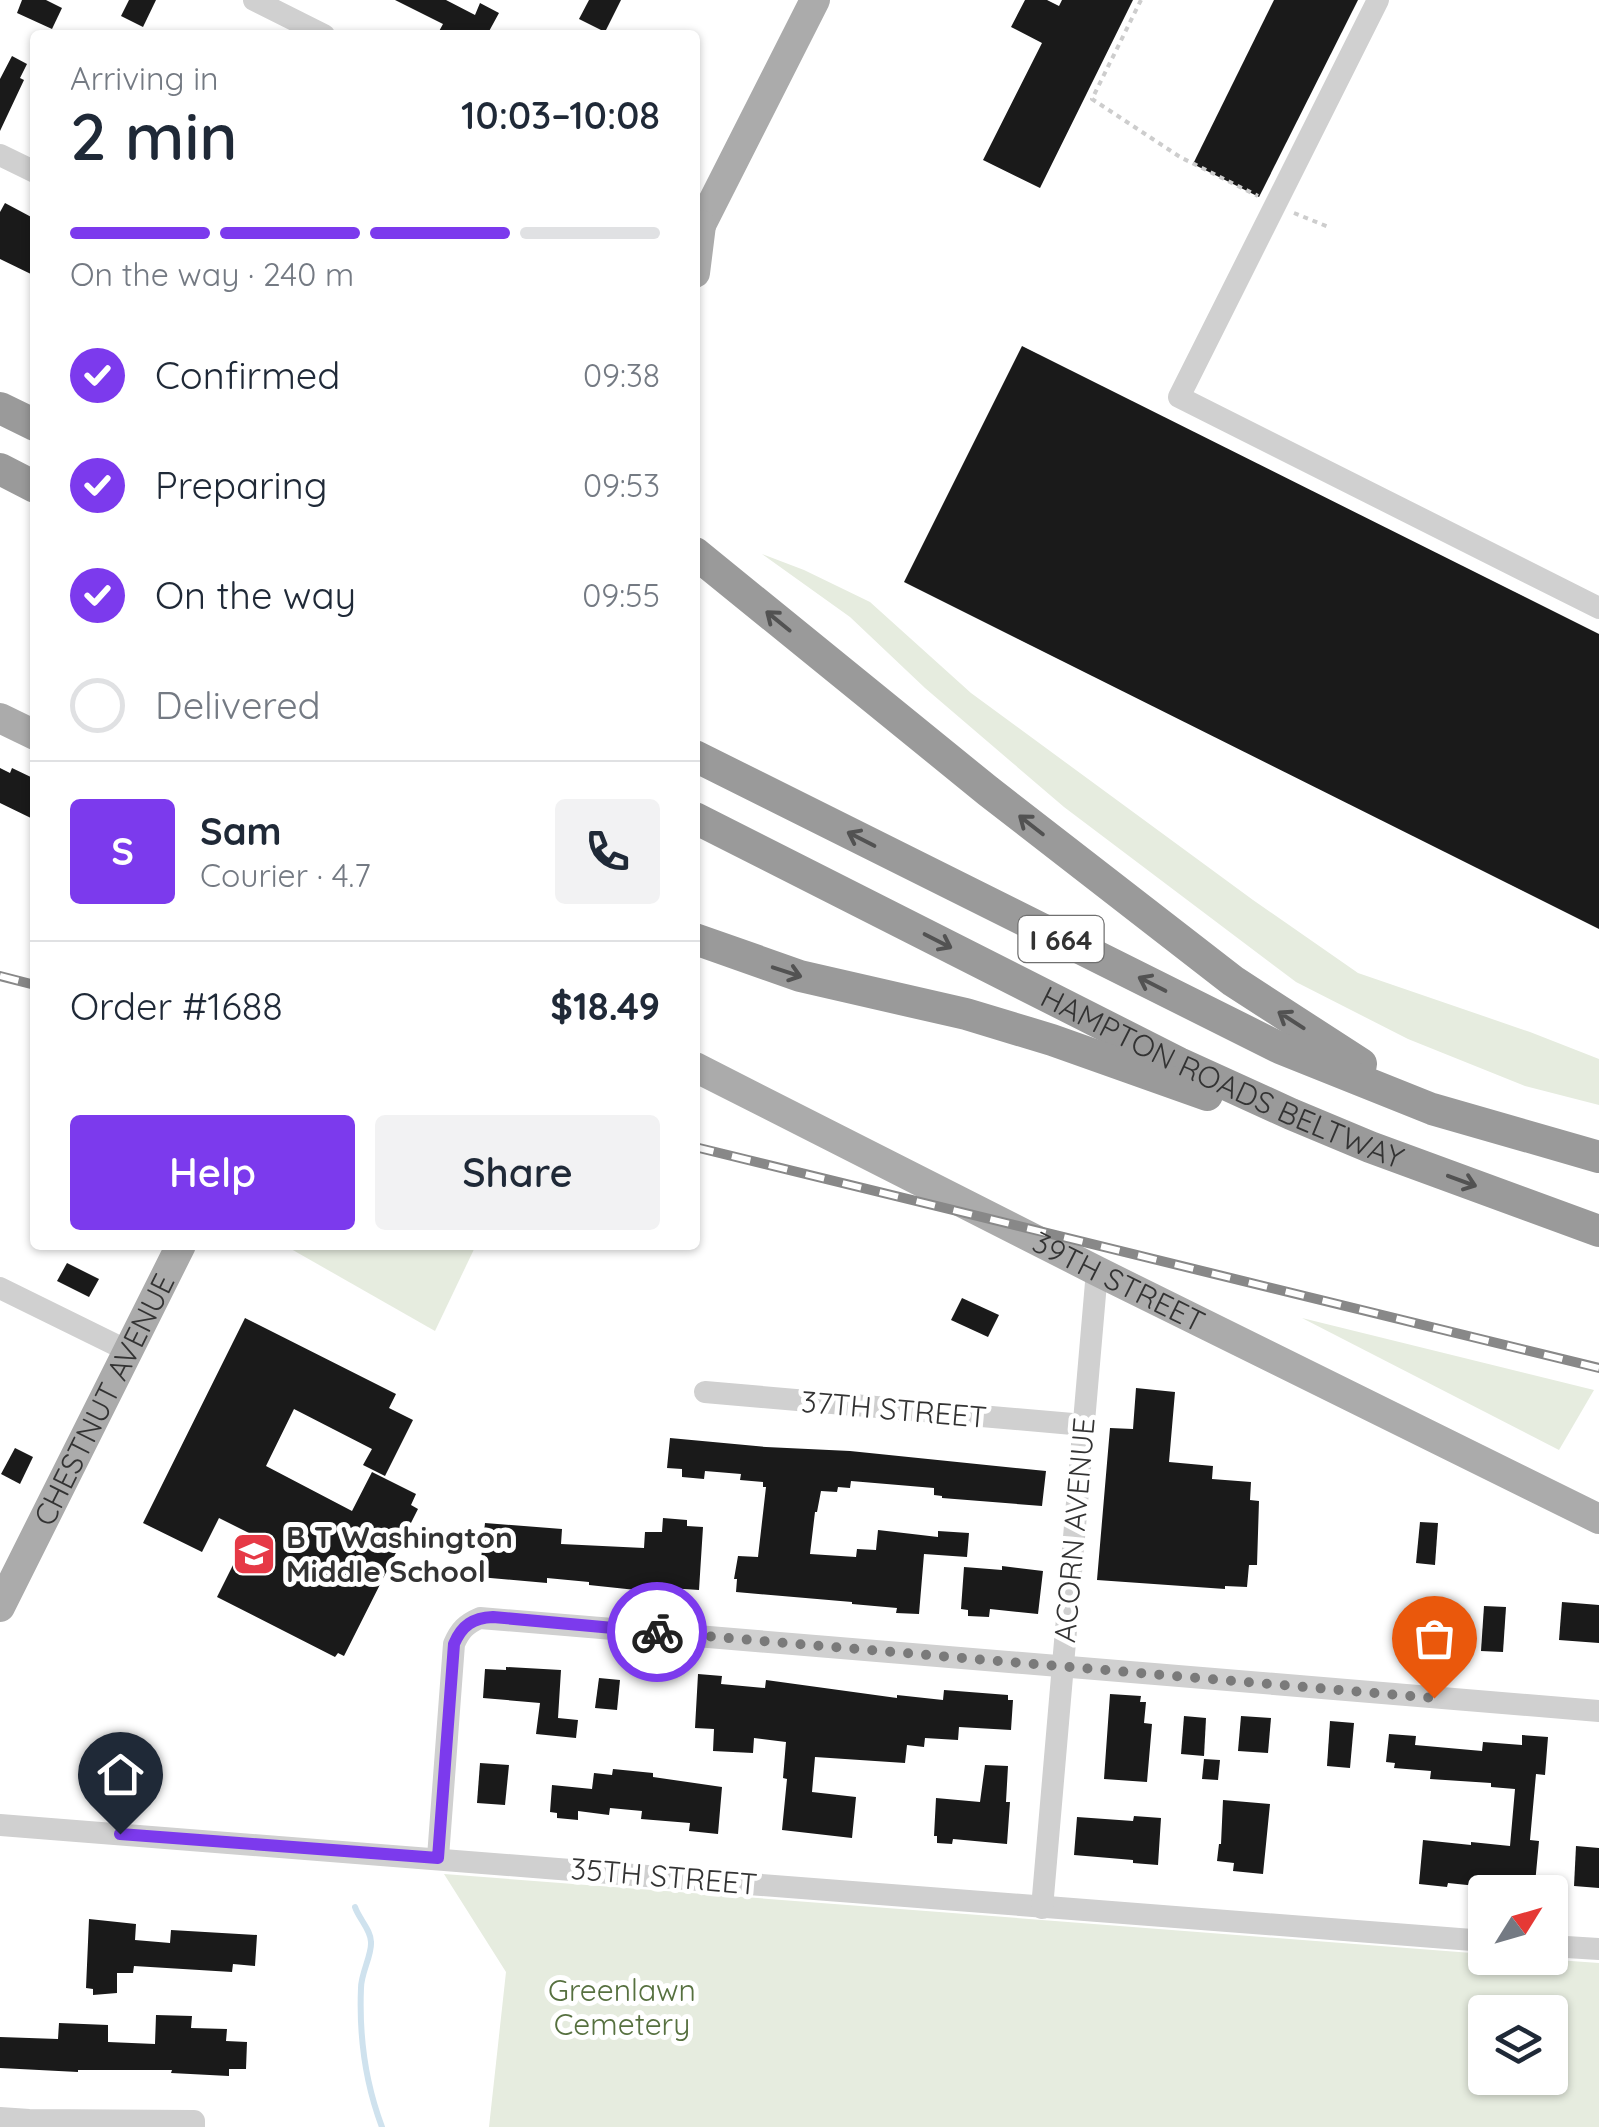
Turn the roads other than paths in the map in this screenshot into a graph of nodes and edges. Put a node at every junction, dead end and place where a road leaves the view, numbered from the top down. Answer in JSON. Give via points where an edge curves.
{"nodes":[{"id":1,"x":254,"y":0,"type":"edge"},
{"id":2,"x":815,"y":0,"type":"edge"},
{"id":3,"x":1378,"y":0,"type":"edge"},
{"id":4,"x":314,"y":30,"type":"edge"},
{"id":5,"x":0,"y":155,"type":"edge"},
{"id":6,"x":30,"y":170,"type":"edge"},
{"id":7,"x":700,"y":220,"type":"edge"},
{"id":8,"x":0,"y":408,"type":"edge"},
{"id":9,"x":30,"y":423,"type":"edge"},
{"id":10,"x":0,"y":470,"type":"edge"},
{"id":11,"x":30,"y":485,"type":"edge"},
{"id":12,"x":700,"y":557,"type":"edge"},
{"id":13,"x":1599,"y":608,"type":"edge"},
{"id":14,"x":0,"y":718,"type":"edge"},
{"id":15,"x":30,"y":733,"type":"edge"},
{"id":16,"x":700,"y":759,"type":"edge"},
{"id":17,"x":700,"y":821,"type":"edge"},
{"id":18,"x":700,"y":941,"type":"edge"},
{"id":19,"x":700,"y":1070,"type":"edge"},
{"id":20,"x":1432,"y":1109,"type":"junction"},
{"id":21,"x":1370,"y":1147,"type":"junction"},
{"id":22,"x":1599,"y":1157,"type":"edge"},
{"id":23,"x":1599,"y":1231,"type":"edge"},
{"id":24,"x":178,"y":1250,"type":"edge"},
{"id":25,"x":1097,"y":1271,"type":"junction"},
{"id":26,"x":0,"y":1288,"type":"edge"},
{"id":27,"x":128,"y":1350,"type":"junction"},
{"id":28,"x":705,"y":1392,"type":"dead end"},
{"id":29,"x":1084,"y":1426,"type":"junction"},
{"id":30,"x":1599,"y":1518,"type":"edge"},
{"id":31,"x":8,"y":1572,"type":"edge"},
{"id":32,"x":0,"y":1607,"type":"edge"},
{"id":33,"x":1062,"y":1667,"type":"junction"},
{"id":34,"x":1599,"y":1711,"type":"edge"},
{"id":35,"x":0,"y":1825,"type":"edge"},
{"id":36,"x":438,"y":1858,"type":"junction"},
{"id":37,"x":1042,"y":1908,"type":"junction"},
{"id":38,"x":1468,"y":1940,"type":"edge"},
{"id":39,"x":1568,"y":1947,"type":"edge"},
{"id":40,"x":1599,"y":1950,"type":"edge"},
{"id":41,"x":0,"y":2118,"type":"edge"},
{"id":42,"x":194,"y":2124,"type":"edge"}],
"edges":[{"from":1,"to":4,"type":"street"},
{"from":2,"to":7,"type":"main road"},
{"from":3,"to":13,"type":"street","via":[[1179,397]]},
{"from":5,"to":6,"type":"street"},
{"from":8,"to":9,"type":"highway"},
{"from":10,"to":11,"type":"highway"},
{"from":20,"to":12,"type":"highway","one_way":true,"via":[[1233,982]]},
{"from":14,"to":15,"type":"main road"},
{"from":20,"to":16,"type":"highway","name":"HAMPTON ROADS BELTWAY","number":"I 664","one_way":true,"via":[[1282,1050]]},
{"from":17,"to":21,"type":"highway","name":"HAMPTON ROADS BELTWAY","number":"I 664","one_way":true,"via":[[1179,1063]]},
{"from":18,"to":21,"type":"highway","one_way":true,"via":[[800,976],[1052,1040]]},
{"from":19,"to":25,"type":"main road","name":"39TH STREET"},
{"from":20,"to":22,"type":"highway","name":"HAMPTON ROADS BELTWAY","number":"I 664"},
{"from":21,"to":23,"type":"highway","name":"HAMPTON ROADS BELTWAY","number":"I 664","one_way":true},
{"from":24,"to":27,"type":"main road","name":"CHESTNUT AVENUE"},
{"from":25,"to":29,"type":"street","name":"ACORN AVENUE"},
{"from":25,"to":30,"type":"main road","name":"39TH STREET"},
{"from":26,"to":27,"type":"street"},
{"from":27,"to":31,"type":"main road","name":"CHESTNUT AVENUE"},
{"from":28,"to":29,"type":"street","name":"37TH STREET"},
{"from":29,"to":33,"type":"street","name":"ACORN AVENUE"},
{"from":31,"to":32,"type":"main road","name":"CHESTNUT AVENUE"},
{"from":33,"to":34,"type":"street"},
{"from":33,"to":36,"type":"street","via":[[480,1618],[454,1644]]},
{"from":33,"to":37,"type":"street","name":"ACORN AVENUE"},
{"from":35,"to":36,"type":"street","name":"35TH STREET"},
{"from":36,"to":37,"type":"street","name":"35TH STREET"},
{"from":37,"to":38,"type":"street","name":"35TH STREET"},
{"from":39,"to":40,"type":"street"},
{"from":41,"to":42,"type":"street"}]}
